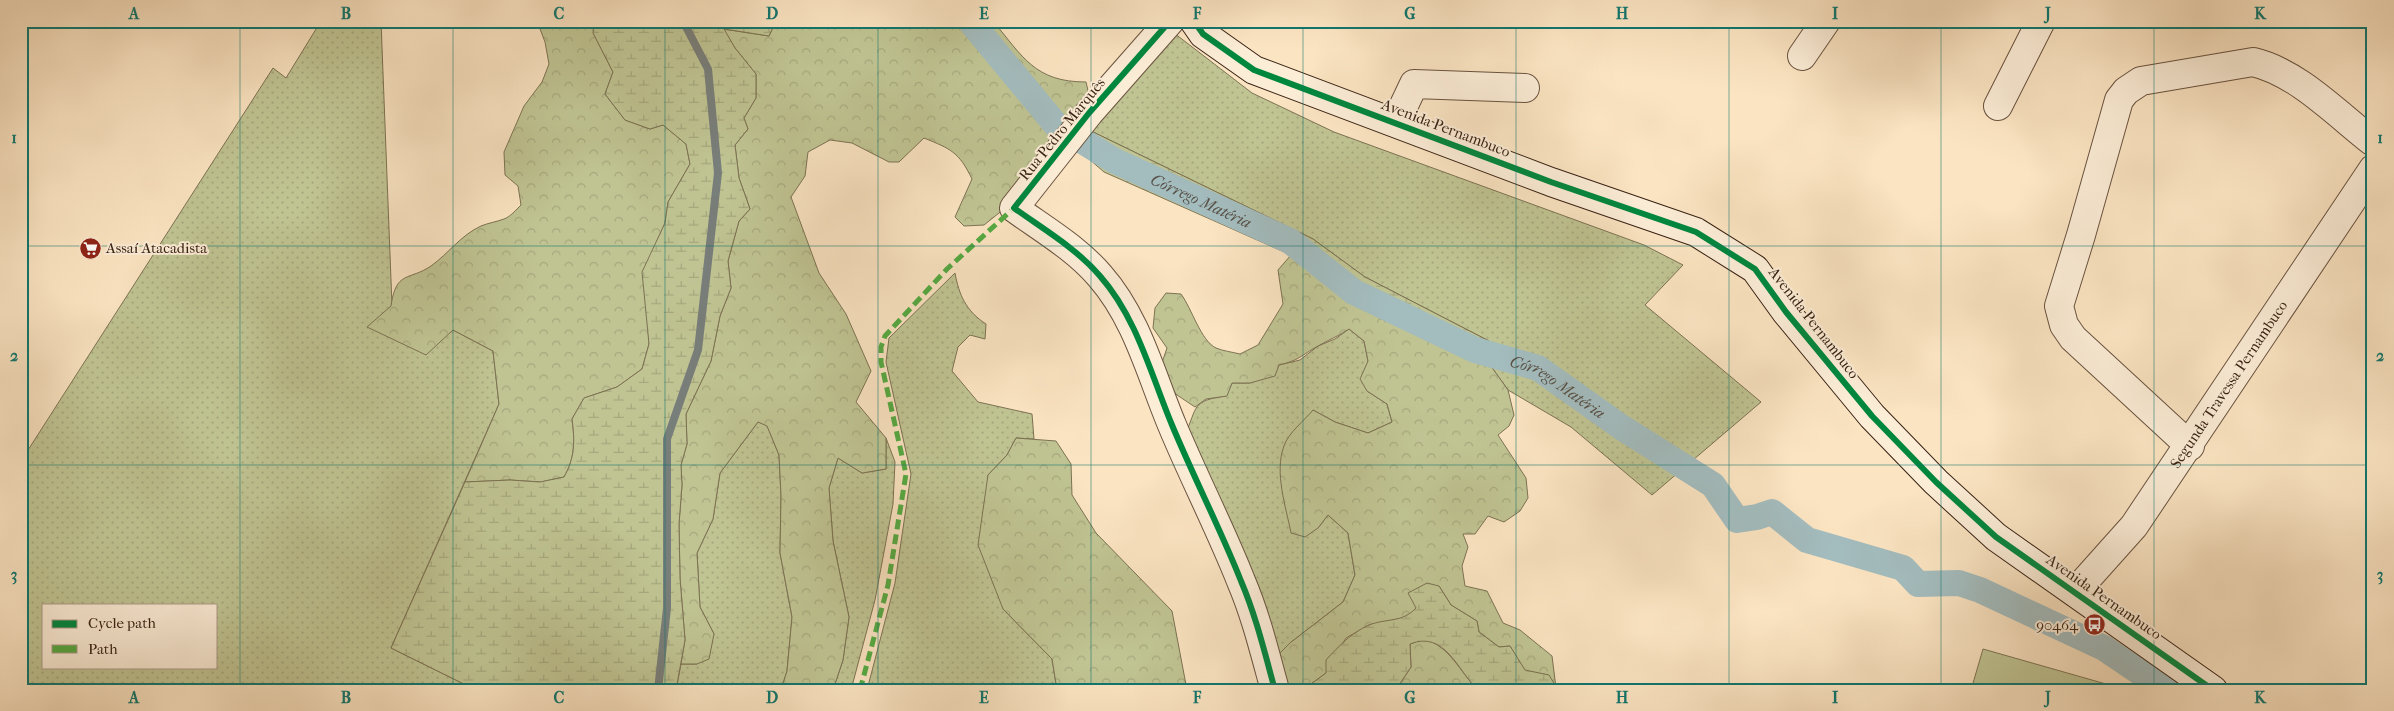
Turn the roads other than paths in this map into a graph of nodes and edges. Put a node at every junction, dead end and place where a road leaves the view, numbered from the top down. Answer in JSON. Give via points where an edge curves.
{"nodes":[{"id":1,"x":1170,"y":21,"type":"edge"},
{"id":2,"x":1194,"y":21,"type":"edge"},
{"id":3,"x":1826,"y":21,"type":"edge"},
{"id":4,"x":2041,"y":21,"type":"edge"},
{"id":5,"x":1802,"y":56,"type":"dead end"},
{"id":6,"x":1525,"y":88,"type":"dead end"},
{"id":7,"x":1998,"y":106,"type":"dead end"},
{"id":8,"x":1396,"y":122,"type":"junction"},
{"id":9,"x":2373,"y":142,"type":"edge"},
{"id":10,"x":2373,"y":169,"type":"edge"},
{"id":11,"x":2190,"y":446,"type":"junction"},
{"id":12,"x":2075,"y":592,"type":"junction"},
{"id":13,"x":1275,"y":690,"type":"edge"},
{"id":14,"x":2214,"y":690,"type":"edge"}],
"edges":[{"from":1,"to":13,"type":"street","name":"Rua Pedro Marquês","via":[[1089,113],[1014,208],[1067,245],[1099,275],[1117,298],[1139,340],[1169,418],[1242,583]]},
{"from":2,"to":8,"type":"street","name":"Avenida Pernambuco","via":[[1203,34],[1254,70]]},
{"from":3,"to":5,"type":"street"},
{"from":4,"to":7,"type":"street"},
{"from":6,"to":8,"type":"street","via":[[1414,84]]},
{"from":8,"to":12,"type":"street","name":"Avenida Pernambuco","via":[[1551,182],[1696,232],[1755,269],[1786,312],[1872,416],[1936,482],[1996,537]]},
{"from":9,"to":11,"type":"street","via":[[2287,75],[2253,62],[2141,82],[2126,91],[2119,100],[2059,306],[2064,325],[2073,338]]},
{"from":10,"to":11,"type":"street","name":"Segunda Travessa Pernambuco"},
{"from":11,"to":12,"type":"street","name":"Segunda Travessa Pernambuco","via":[[2134,526]]},
{"from":12,"to":14,"type":"street","name":"Avenida Pernambuco"}]}
